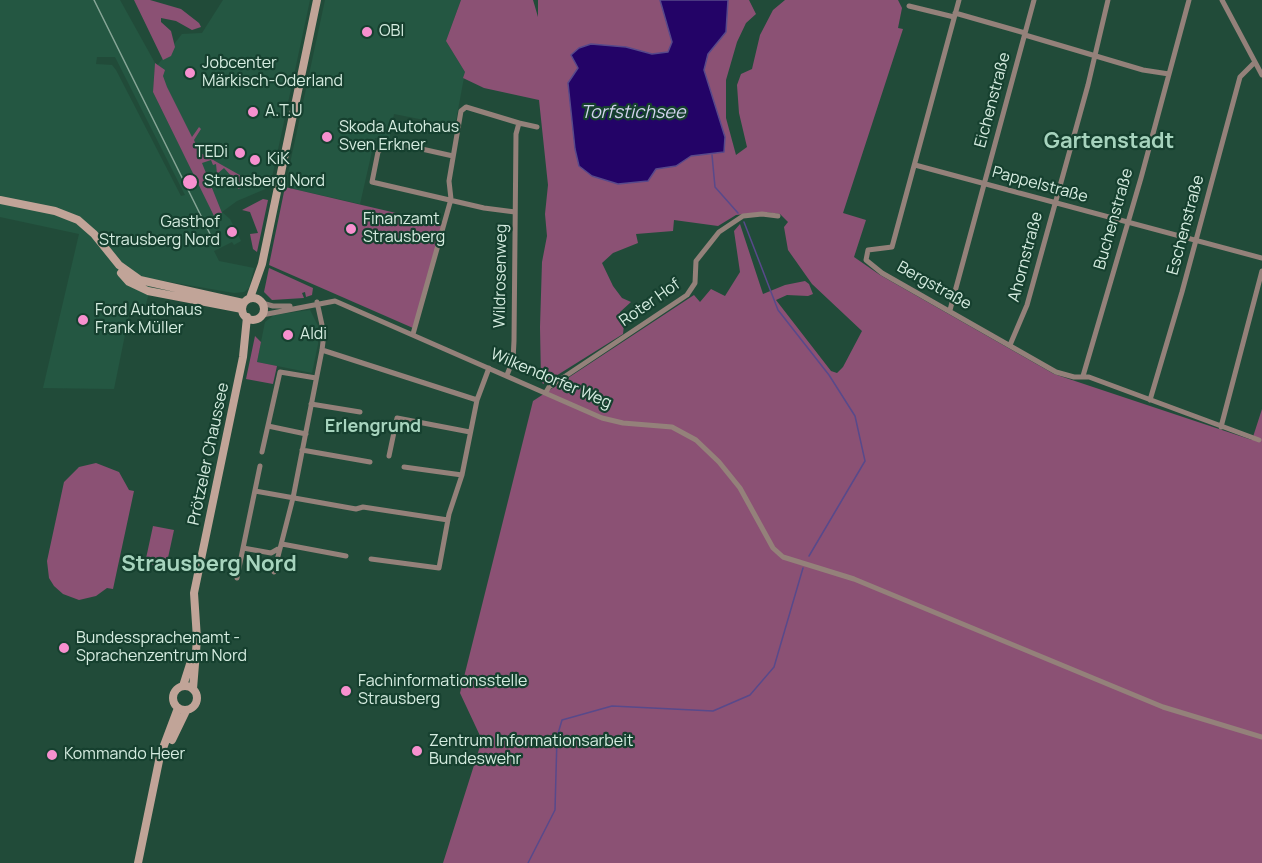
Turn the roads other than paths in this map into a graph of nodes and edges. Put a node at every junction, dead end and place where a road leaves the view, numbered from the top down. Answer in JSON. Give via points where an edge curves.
{"nodes":[{"id":1,"x":317,"y":0,"type":"edge"},
{"id":2,"x":959,"y":0,"type":"edge"},
{"id":3,"x":1034,"y":0,"type":"edge"},
{"id":4,"x":1108,"y":0,"type":"edge"},
{"id":5,"x":1189,"y":0,"type":"edge"},
{"id":6,"x":1222,"y":0,"type":"edge"},
{"id":7,"x":909,"y":6,"type":"dead end"},
{"id":8,"x":955,"y":15,"type":"junction"},
{"id":9,"x":1025,"y":34,"type":"junction"},
{"id":10,"x":1095,"y":55,"type":"junction"},
{"id":11,"x":1255,"y":62,"type":"junction"},
{"id":12,"x":1169,"y":74,"type":"junction"},
{"id":13,"x":1262,"y":75,"type":"edge"},
{"id":14,"x":519,"y":123,"type":"junction"},
{"id":15,"x":537,"y":127,"type":"dead end"},
{"id":16,"x":453,"y":156,"type":"junction"},
{"id":17,"x":915,"y":165,"type":"junction"},
{"id":18,"x":986,"y":184,"type":"junction"},
{"id":19,"x":451,"y":199,"type":"junction"},
{"id":20,"x":0,"y":200,"type":"edge"},
{"id":21,"x":1054,"y":203,"type":"junction"},
{"id":22,"x":516,"y":212,"type":"junction"},
{"id":23,"x":778,"y":216,"type":"dead end"},
{"id":24,"x":1128,"y":222,"type":"junction"},
{"id":25,"x":1195,"y":239,"type":"junction"},
{"id":26,"x":1262,"y":258,"type":"edge"},
{"id":27,"x":262,"y":264,"type":"junction"},
{"id":28,"x":1262,"y":272,"type":"edge"},
{"id":29,"x":261,"y":302,"type":"junction"},
{"id":30,"x":245,"y":303,"type":"junction"},
{"id":31,"x":317,"y":303,"type":"junction"},
{"id":32,"x":304,"y":305,"type":"junction"},
{"id":33,"x":950,"y":310,"type":"junction"},
{"id":34,"x":247,"y":317,"type":"junction"},
{"id":35,"x":259,"y":317,"type":"junction"},
{"id":36,"x":413,"y":334,"type":"junction"},
{"id":37,"x":1010,"y":345,"type":"junction"},
{"id":38,"x":322,"y":350,"type":"junction"},
{"id":39,"x":243,"y":357,"type":"junction"},
{"id":40,"x":489,"y":368,"type":"junction"},
{"id":41,"x":507,"y":375,"type":"junction"},
{"id":42,"x":1083,"y":376,"type":"junction"},
{"id":43,"x":316,"y":378,"type":"junction"},
{"id":44,"x":546,"y":392,"type":"junction"},
{"id":45,"x":477,"y":400,"type":"junction"},
{"id":46,"x":1150,"y":400,"type":"junction"},
{"id":47,"x":311,"y":404,"type":"junction"},
{"id":48,"x":360,"y":412,"type":"dead end"},
{"id":49,"x":268,"y":426,"type":"junction"},
{"id":50,"x":1221,"y":427,"type":"junction"},
{"id":51,"x":470,"y":432,"type":"junction"},
{"id":52,"x":306,"y":434,"type":"junction"},
{"id":53,"x":1259,"y":440,"type":"dead end"},
{"id":54,"x":302,"y":450,"type":"junction"},
{"id":55,"x":262,"y":452,"type":"dead end"},
{"id":56,"x":389,"y":456,"type":"dead end"},
{"id":57,"x":370,"y":462,"type":"dead end"},
{"id":58,"x":260,"y":466,"type":"dead end"},
{"id":59,"x":404,"y":466,"type":"dead end"},
{"id":60,"x":462,"y":475,"type":"junction"},
{"id":61,"x":255,"y":491,"type":"junction"},
{"id":62,"x":293,"y":498,"type":"junction"},
{"id":63,"x":448,"y":520,"type":"junction"},
{"id":64,"x":280,"y":546,"type":"junction"},
{"id":65,"x":243,"y":548,"type":"junction"},
{"id":66,"x":346,"y":556,"type":"dead end"},
{"id":67,"x":371,"y":559,"type":"dead end"},
{"id":68,"x":274,"y":572,"type":"dead end"},
{"id":69,"x":237,"y":578,"type":"dead end"},
{"id":70,"x":195,"y":627,"type":"junction"},
{"id":71,"x":183,"y":686,"type":"junction"},
{"id":72,"x":193,"y":689,"type":"junction"},
{"id":73,"x":182,"y":709,"type":"junction"},
{"id":74,"x":1262,"y":737,"type":"edge"},
{"id":75,"x":138,"y":863,"type":"edge"}],
"edges":[{"from":1,"to":27,"type":"main road","name":"Prötzeler Chaussee"},
{"from":2,"to":8,"type":"street","name":"Bergstraße"},
{"from":3,"to":9,"type":"street","name":"Eichenstraße"},
{"from":4,"to":10,"type":"street","name":"Ahornstraße"},
{"from":5,"to":12,"type":"street","name":"Buchenstraße"},
{"from":6,"to":11,"type":"street"},
{"from":7,"to":8,"type":"street"},
{"from":8,"to":9,"type":"street"},
{"from":8,"to":17,"type":"street","name":"Bergstraße"},
{"from":9,"to":10,"type":"street"},
{"from":9,"to":18,"type":"street","name":"Eichenstraße"},
{"from":10,"to":12,"type":"street"},
{"from":10,"to":21,"type":"street","name":"Ahornstraße"},
{"from":11,"to":13,"type":"street"},
{"from":11,"to":25,"type":"street","name":"Eschenstraße","via":[[1240,77]]},
{"from":12,"to":24,"type":"street","name":"Buchenstraße"},
{"from":14,"to":15,"type":"street"},
{"from":14,"to":16,"type":"street","via":[[462,108]]},
{"from":14,"to":22,"type":"street","name":"Wildrosenweg"},
{"from":16,"to":19,"type":"street"},
{"from":16,"to":19,"type":"street","name":"Wildrosenweg","via":[[395,143],[385,145],[378,152],[372,182]]},
{"from":17,"to":18,"type":"street","name":"Pappelstraße"},
{"from":17,"to":33,"type":"street","name":"Bergstraße","via":[[892,247],[868,250],[866,260]]},
{"from":18,"to":21,"type":"street","name":"Pappelstraße"},
{"from":18,"to":33,"type":"street","name":"Eichenstraße"},
{"from":19,"to":22,"type":"street","name":"Wildrosenweg"},
{"from":19,"to":36,"type":"street"},
{"from":20,"to":30,"type":"main road","via":[[69,216],[85,225],[115,267],[138,287]]},
{"from":21,"to":24,"type":"street","name":"Pappelstraße"},
{"from":21,"to":37,"type":"street","name":"Ahornstraße","via":[[1027,305]]},
{"from":22,"to":41,"type":"street","name":"Wildrosenweg","via":[[513,360]]},
{"from":23,"to":44,"type":"street","name":"Roter Hof","via":[[743,216],[719,232],[696,261],[695,283],[687,295]]},
{"from":24,"to":25,"type":"street","name":"Pappelstraße"},
{"from":24,"to":42,"type":"street","name":"Buchenstraße"},
{"from":25,"to":26,"type":"street","name":"Pappelstraße"},
{"from":25,"to":46,"type":"street","name":"Eschenstraße"},
{"from":27,"to":29,"type":"main road","name":"Prötzeler Chaussee"},
{"from":27,"to":30,"type":"main road","name":"Prötzeler Chaussee"},
{"from":28,"to":50,"type":"street"},
{"from":29,"to":30,"type":"main road"},
{"from":29,"to":32,"type":"street","name":"Wilkendorfer Weg","via":[[273,306]]},
{"from":29,"to":35,"type":"main road","name":"Prötzeler Chaussee"},
{"from":30,"to":34,"type":"main road"},
{"from":31,"to":32,"type":"street","name":"Wilkendorfer Weg"},
{"from":31,"to":36,"type":"street","name":"Wilkendorfer Weg","via":[[340,303]]},
{"from":31,"to":38,"type":"street","via":[[324,334]]},
{"from":32,"to":35,"type":"street","name":"Wilkendorfer Weg"},
{"from":33,"to":37,"type":"street","name":"Bergstraße"},
{"from":34,"to":35,"type":"main road"},
{"from":34,"to":39,"type":"main road","name":"Prötzeler Chaussee"},
{"from":35,"to":39,"type":"main road","name":"Prötzeler Chaussee"},
{"from":36,"to":40,"type":"street","name":"Wilkendorfer Weg"},
{"from":37,"to":42,"type":"street","name":"Bergstraße","via":[[1056,372]]},
{"from":38,"to":43,"type":"street"},
{"from":38,"to":45,"type":"street"},
{"from":39,"to":70,"type":"main road","name":"Prötzeler Chaussee","via":[[194,593]]},
{"from":40,"to":41,"type":"street","name":"Wilkendorfer Weg"},
{"from":40,"to":45,"type":"street"},
{"from":41,"to":44,"type":"street","name":"Wilkendorfer Weg"},
{"from":42,"to":46,"type":"street","name":"Bergstraße"},
{"from":43,"to":47,"type":"street"},
{"from":43,"to":49,"type":"street","via":[[280,372]]},
{"from":44,"to":74,"type":"street","name":"Wilkendorfer Weg","via":[[602,418],[672,427],[696,440],[740,488],[772,548],[783,557],[854,579],[1163,707]]},
{"from":45,"to":51,"type":"street"},
{"from":46,"to":50,"type":"street","name":"Bergstraße"},
{"from":47,"to":48,"type":"street"},
{"from":47,"to":52,"type":"street"},
{"from":49,"to":52,"type":"street"},
{"from":49,"to":55,"type":"street"},
{"from":50,"to":53,"type":"street","name":"Bergstraße"},
{"from":51,"to":56,"type":"street","via":[[397,418]]},
{"from":51,"to":60,"type":"street"},
{"from":52,"to":54,"type":"street"},
{"from":54,"to":57,"type":"street"},
{"from":54,"to":62,"type":"street"},
{"from":58,"to":61,"type":"street"},
{"from":59,"to":60,"type":"street"},
{"from":60,"to":63,"type":"street"},
{"from":61,"to":62,"type":"street"},
{"from":61,"to":65,"type":"street"},
{"from":62,"to":63,"type":"street"},
{"from":62,"to":64,"type":"street"},
{"from":63,"to":67,"type":"street","via":[[439,568]]},
{"from":64,"to":65,"type":"street","via":[[271,553]]},
{"from":64,"to":66,"type":"street"},
{"from":64,"to":68,"type":"street"},
{"from":65,"to":69,"type":"street"},
{"from":70,"to":71,"type":"main road","name":"Prötzeler Chaussee","via":[[190,667]]},
{"from":70,"to":72,"type":"main road","name":"Prötzeler Chaussee"},
{"from":71,"to":72,"type":"main road"},
{"from":71,"to":73,"type":"main road","name":"Prötzeler Chaussee","via":[[173,695]]},
{"from":72,"to":73,"type":"main road","name":"Prötzeler Chaussee","via":[[196,703]]},
{"from":73,"to":75,"type":"main road","name":"Prötzeler Chaussee","via":[[159,762]]}]}
